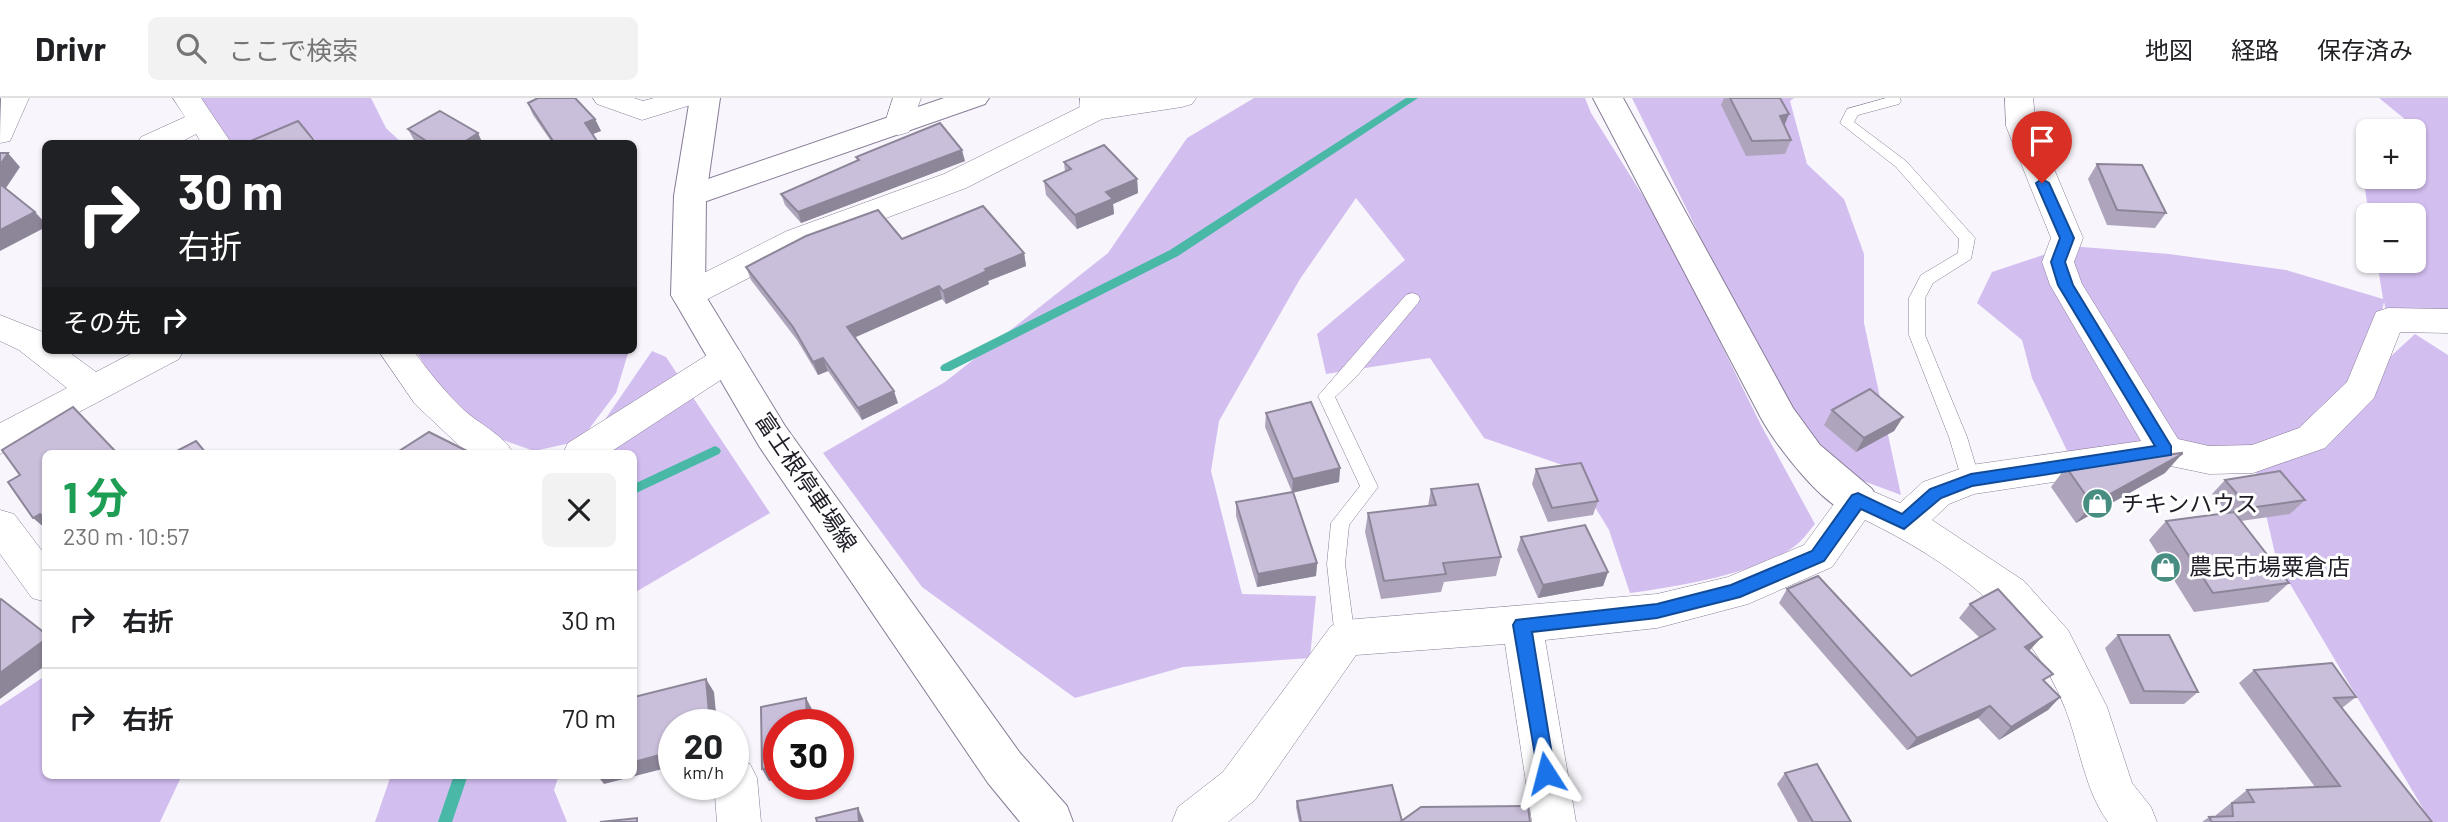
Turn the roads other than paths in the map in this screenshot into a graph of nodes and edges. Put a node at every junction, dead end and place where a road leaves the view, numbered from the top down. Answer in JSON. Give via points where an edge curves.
{"nodes":[{"id":1,"x":607,"y":98,"type":"edge"},
{"id":2,"x":684,"y":98,"type":"edge"},
{"id":3,"x":705,"y":98,"type":"edge"},
{"id":4,"x":974,"y":98,"type":"edge"},
{"id":5,"x":1182,"y":98,"type":"edge"},
{"id":6,"x":1608,"y":98,"type":"edge"},
{"id":7,"x":1893,"y":98,"type":"edge"},
{"id":8,"x":2019,"y":98,"type":"edge"},
{"id":9,"x":1094,"y":105,"type":"edge"},
{"id":10,"x":903,"y":112,"type":"edge"},
{"id":11,"x":202,"y":121,"type":"edge"},
{"id":12,"x":161,"y":140,"type":"edge"},
{"id":13,"x":690,"y":196,"type":"junction"},
{"id":14,"x":688,"y":295,"type":"junction"},
{"id":15,"x":1412,"y":299,"type":"dead end"},
{"id":16,"x":2448,"y":321,"type":"edge"},
{"id":17,"x":0,"y":327,"type":"edge"},
{"id":18,"x":42,"y":350,"type":"edge"},
{"id":19,"x":48,"y":354,"type":"edge"},
{"id":20,"x":159,"y":354,"type":"edge"},
{"id":21,"x":398,"y":354,"type":"edge"},
{"id":22,"x":727,"y":359,"type":"junction"},
{"id":23,"x":93,"y":389,"type":"junction"},
{"id":24,"x":0,"y":440,"type":"edge"},
{"id":25,"x":490,"y":450,"type":"edge"},
{"id":26,"x":586,"y":450,"type":"edge"},
{"id":27,"x":2166,"y":451,"type":"junction"},
{"id":28,"x":1971,"y":480,"type":"junction"},
{"id":29,"x":1858,"y":500,"type":"junction"},
{"id":30,"x":1904,"y":522,"type":"junction"},
{"id":31,"x":0,"y":525,"type":"edge"},
{"id":32,"x":42,"y":581,"type":"edge"},
{"id":33,"x":1522,"y":625,"type":"junction"},
{"id":34,"x":1345,"y":638,"type":"junction"},
{"id":35,"x":737,"y":800,"type":"edge"},
{"id":36,"x":739,"y":822,"type":"edge"},
{"id":37,"x":1050,"y":822,"type":"edge"},
{"id":38,"x":1194,"y":822,"type":"edge"},
{"id":39,"x":1554,"y":822,"type":"edge"},
{"id":40,"x":2135,"y":822,"type":"edge"}],
"edges":[{"from":1,"to":2,"type":"street","via":[[642,111]]},
{"from":3,"to":13,"type":"main road"},
{"from":4,"to":10,"type":"main road"},
{"from":5,"to":9,"type":"street"},
{"from":6,"to":29,"type":"main road","via":[[1780,418],[1806,456]]},
{"from":7,"to":28,"type":"lane","via":[[1852,113],[1847,123],[1901,164],[1967,238],[1966,255],[1927,279],[1917,298],[1917,335]]},
{"from":8,"to":27,"type":"street","via":[[2021,126],[2067,238],[2058,262],[2066,285]]},
{"from":9,"to":14,"type":"street","via":[[955,181],[798,239]]},
{"from":10,"to":13,"type":"main road"},
{"from":11,"to":12,"type":"street"},
{"from":13,"to":14,"type":"main road"},
{"from":14,"to":22,"type":"main road","name":"富士根停車場線"},
{"from":15,"to":34,"type":"lane","via":[[1326,396],[1369,487],[1340,523],[1336,565]]},
{"from":16,"to":27,"type":"street","via":[[2388,320],[2362,389],[2312,438],[2253,459],[2209,460]]},
{"from":17,"to":18,"type":"street"},
{"from":19,"to":23,"type":"street"},
{"from":20,"to":23,"type":"street"},
{"from":21,"to":25,"type":"street","via":[[419,386],[464,435]]},
{"from":22,"to":26,"type":"street"},
{"from":22,"to":37,"type":"main road","name":"富士根停車場線","via":[[772,436],[880,591],[1004,768]]},
{"from":23,"to":24,"type":"street"},
{"from":27,"to":28,"type":"street"},
{"from":28,"to":30,"type":"street","via":[[1936,493]]},
{"from":29,"to":30,"type":"street"},
{"from":29,"to":33,"type":"street","via":[[1818,556],[1734,592],[1657,611]]},
{"from":30,"to":40,"type":"street","via":[[2010,593],[2054,642],[2087,707],[2114,794]]},
{"from":31,"to":32,"type":"street"},
{"from":33,"to":34,"type":"street"},
{"from":33,"to":39,"type":"street"},
{"from":34,"to":38,"type":"street","via":[[1239,786]]},
{"from":35,"to":36,"type":"street"}]}
